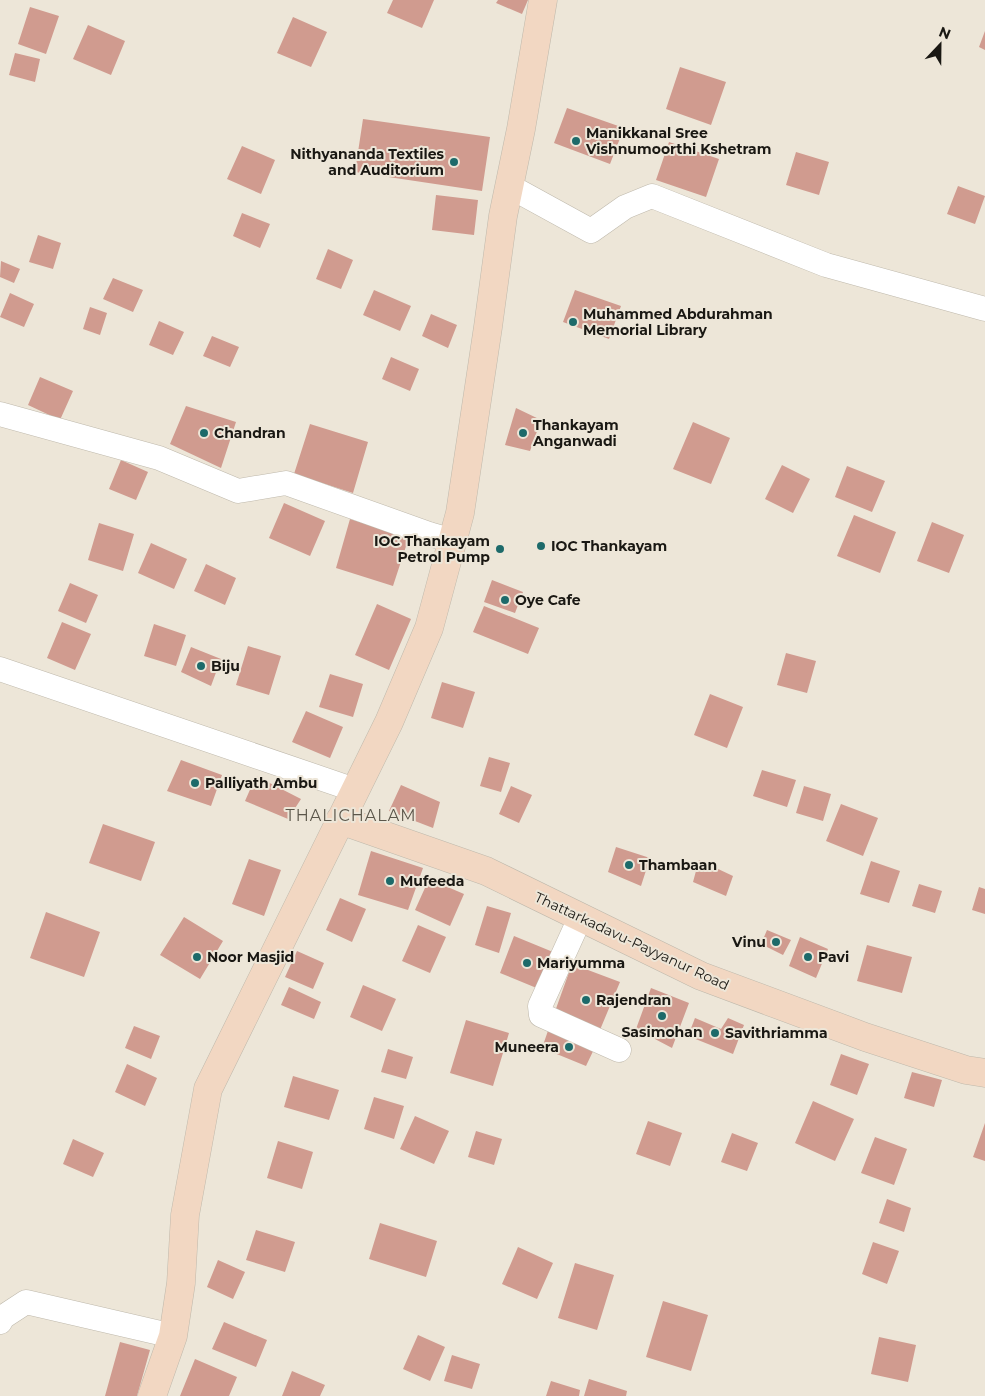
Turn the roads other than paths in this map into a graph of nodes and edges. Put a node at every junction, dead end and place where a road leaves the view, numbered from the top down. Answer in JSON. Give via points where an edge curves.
{"nodes":[{"id":1,"x":543,"y":0,"type":"edge"},
{"id":2,"x":509,"y":186,"type":"junction"},
{"id":3,"x":985,"y":309,"type":"edge"},
{"id":4,"x":0,"y":414,"type":"edge"},
{"id":5,"x":453,"y":541,"type":"junction"},
{"id":6,"x":0,"y":669,"type":"edge"},
{"id":7,"x":355,"y":790,"type":"junction"},
{"id":8,"x":340,"y":820,"type":"junction"},
{"id":9,"x":580,"y":918,"type":"junction"},
{"id":10,"x":619,"y":1050,"type":"dead end"},
{"id":11,"x":985,"y":1073,"type":"edge"},
{"id":12,"x":0,"y":1322,"type":"edge"},
{"id":13,"x":173,"y":1336,"type":"junction"},
{"id":14,"x":152,"y":1396,"type":"edge"}],
"edges":[{"from":1,"to":2,"type":"main road"},
{"from":2,"to":3,"type":"street","via":[[591,231],[625,206],[652,196],[826,265]]},
{"from":2,"to":5,"type":"main road","via":[[460,513]]},
{"from":4,"to":5,"type":"street","via":[[159,458],[238,491],[286,483]]},
{"from":5,"to":7,"type":"main road","via":[[429,628],[389,722]]},
{"from":6,"to":7,"type":"street"},
{"from":7,"to":8,"type":"main road"},
{"from":8,"to":9,"type":"main road","name":"Thattarkadavu-Payyanur Road","via":[[486,871]]},
{"from":8,"to":13,"type":"main road","via":[[208,1089],[184,1215],[181,1283]]},
{"from":9,"to":10,"type":"street","via":[[539,1011],[541,1015]]},
{"from":9,"to":11,"type":"main road","name":"Thattarkadavu-Payyanur Road","via":[[700,976],[865,1038]]},
{"from":12,"to":13,"type":"street","via":[[26,1302]]},
{"from":13,"to":14,"type":"main road"}]}
